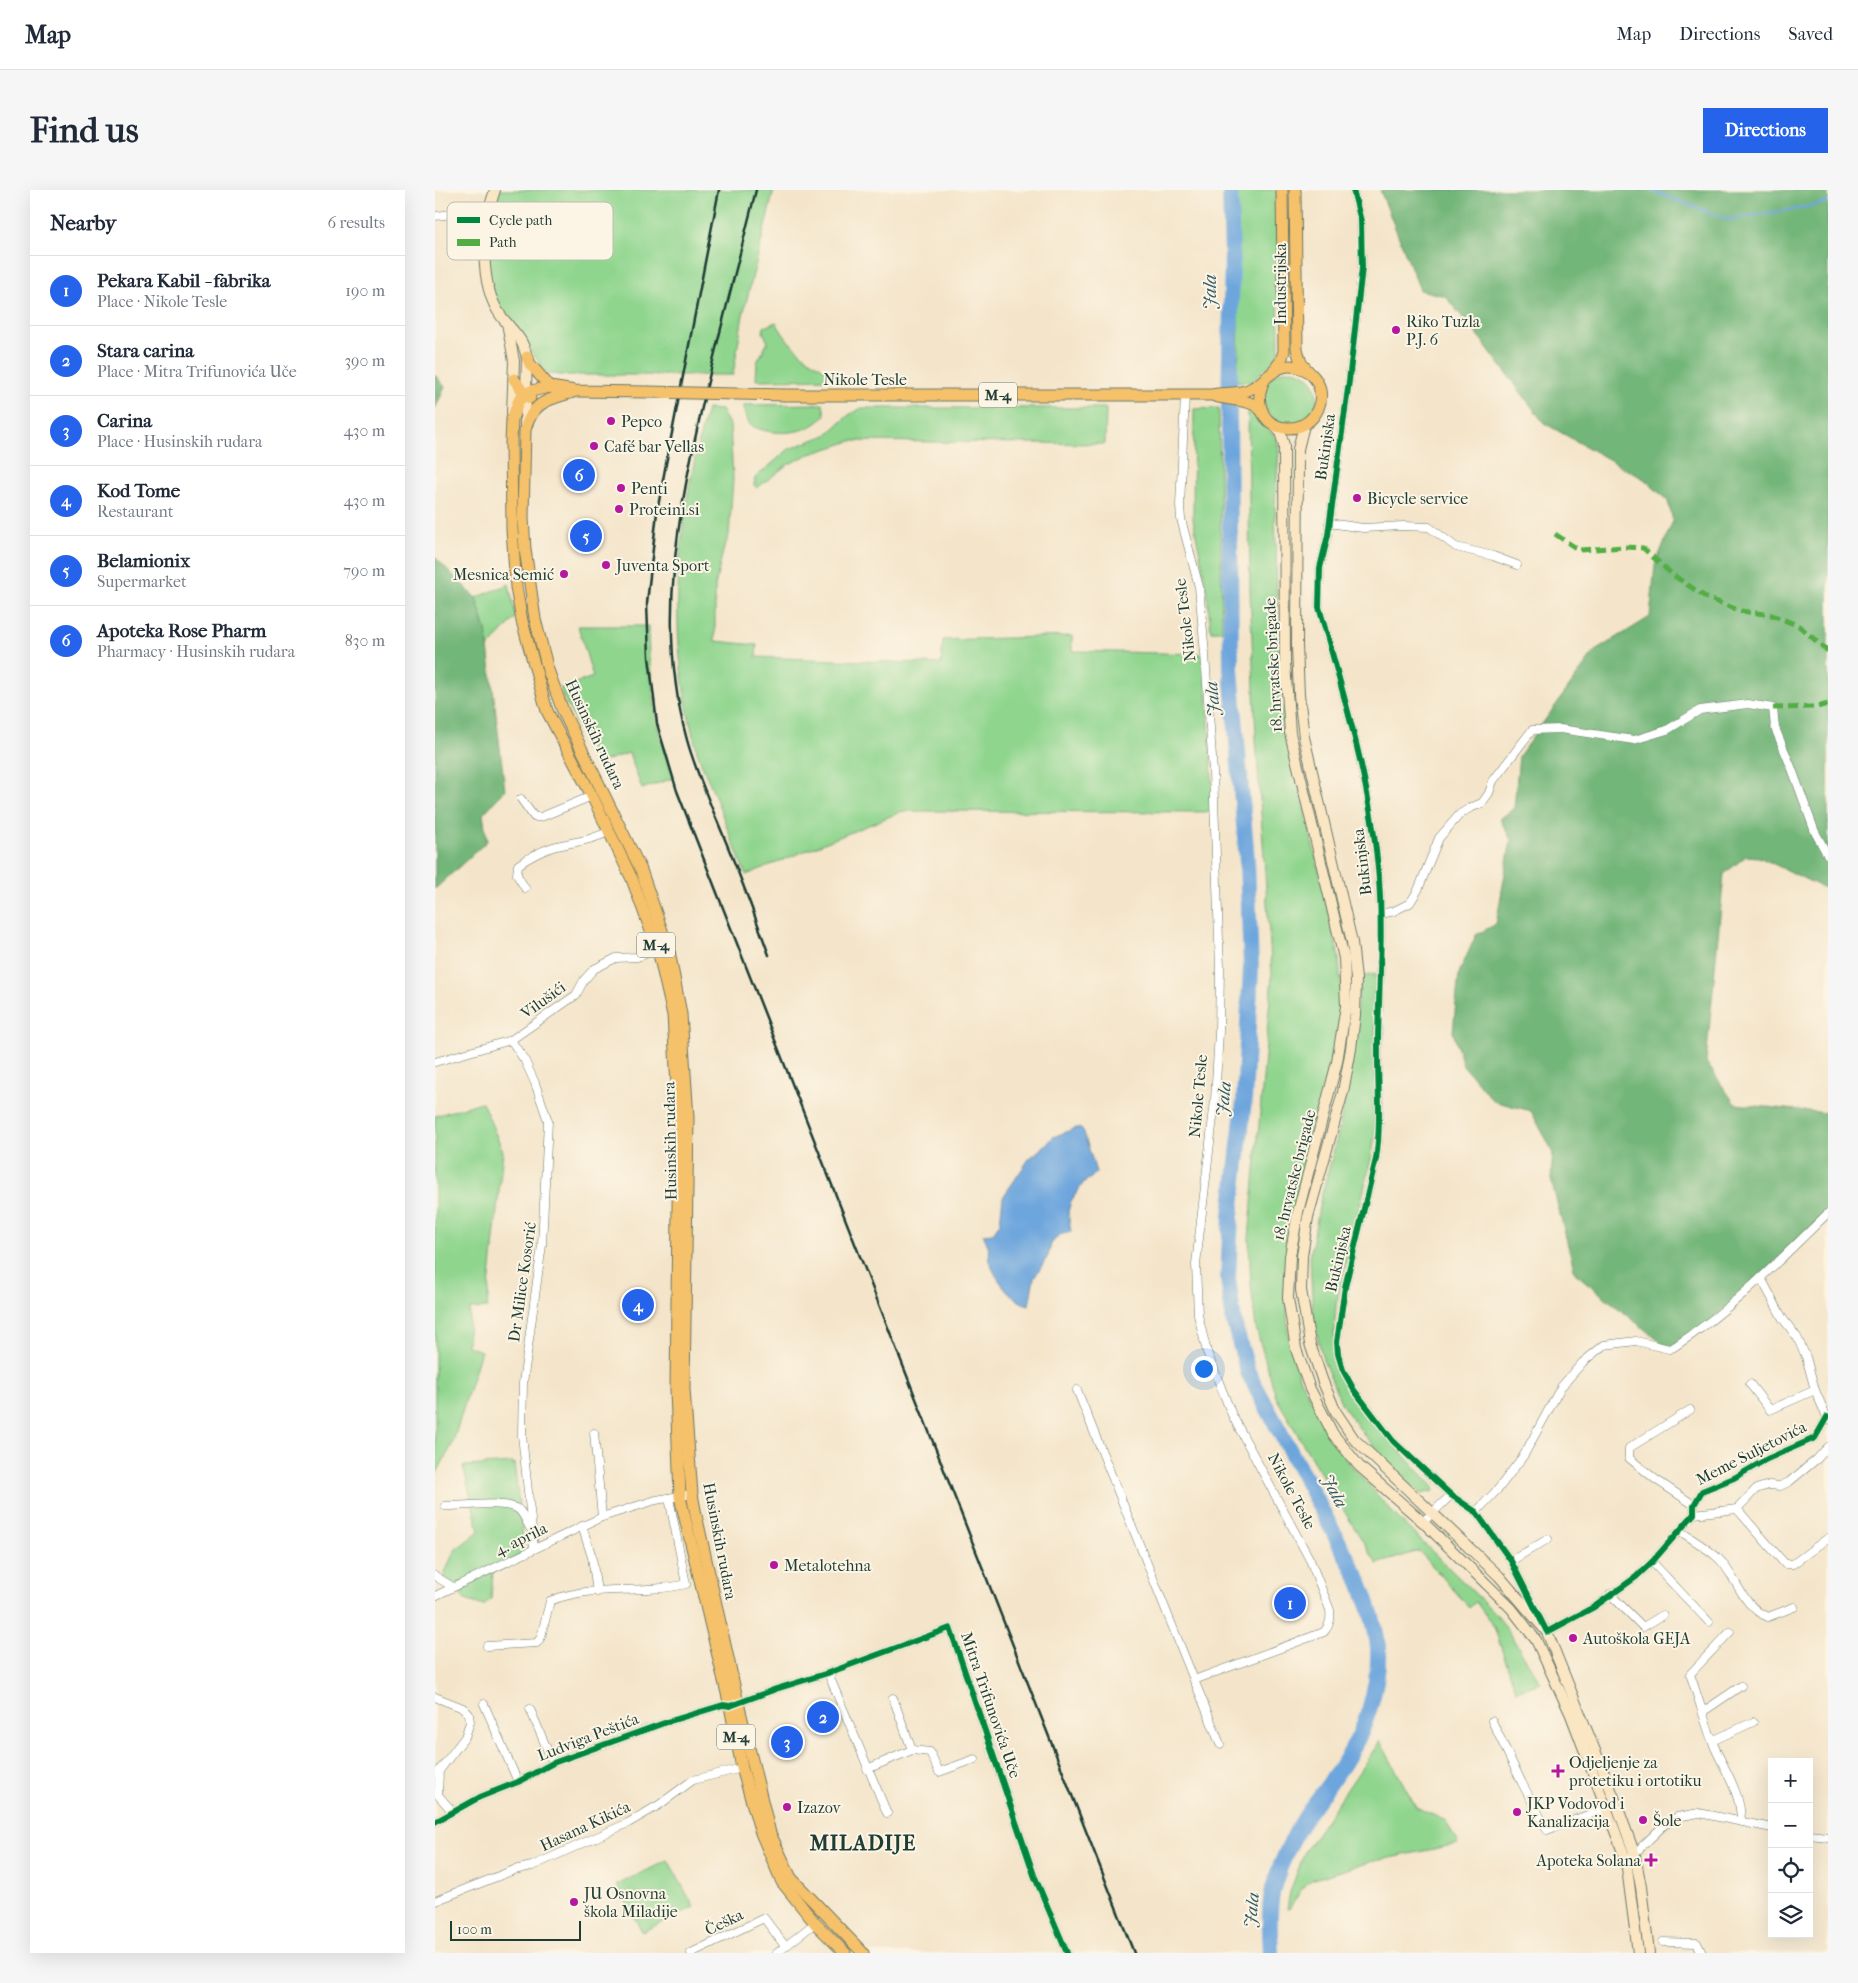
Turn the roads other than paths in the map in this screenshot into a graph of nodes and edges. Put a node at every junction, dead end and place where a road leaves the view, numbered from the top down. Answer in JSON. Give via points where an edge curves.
{"nodes":[{"id":1,"x":495,"y":190,"type":"edge"},
{"id":2,"x":1282,"y":190,"type":"edge"},
{"id":3,"x":1295,"y":190,"type":"edge"},
{"id":4,"x":1353,"y":190,"type":"edge"},
{"id":5,"x":491,"y":202,"type":"edge"},
{"id":6,"x":485,"y":260,"type":"edge"},
{"id":7,"x":507,"y":322,"type":"junction"},
{"id":8,"x":527,"y":357,"type":"junction"},
{"id":9,"x":1311,"y":373,"type":"junction"},
{"id":10,"x":1270,"y":374,"type":"junction"},
{"id":11,"x":513,"y":379,"type":"junction"},
{"id":12,"x":550,"y":392,"type":"junction"},
{"id":13,"x":525,"y":395,"type":"junction"},
{"id":14,"x":1185,"y":396,"type":"junction"},
{"id":15,"x":1245,"y":396,"type":"junction"},
{"id":16,"x":1262,"y":412,"type":"junction"},
{"id":17,"x":512,"y":419,"type":"junction"},
{"id":18,"x":1274,"y":424,"type":"junction"},
{"id":19,"x":1304,"y":425,"type":"junction"},
{"id":20,"x":525,"y":430,"type":"junction"},
{"id":21,"x":1329,"y":523,"type":"junction"},
{"id":22,"x":1517,"y":565,"type":"dead end"},
{"id":23,"x":592,"y":796,"type":"junction"},
{"id":24,"x":521,"y":799,"type":"dead end"},
{"id":25,"x":609,"y":831,"type":"junction"},
{"id":26,"x":1827,"y":854,"type":"dead end"},
{"id":27,"x":525,"y":888,"type":"dead end"},
{"id":28,"x":1381,"y":914,"type":"junction"},
{"id":29,"x":658,"y":950,"type":"junction"},
{"id":30,"x":511,"y":1040,"type":"junction"},
{"id":31,"x":435,"y":1062,"type":"edge"},
{"id":32,"x":1828,"y":1213,"type":"edge"},
{"id":33,"x":1761,"y":1278,"type":"junction"},
{"id":34,"x":1750,"y":1384,"type":"dead end"},
{"id":35,"x":1077,"y":1390,"type":"dead end"},
{"id":36,"x":1815,"y":1390,"type":"junction"},
{"id":37,"x":1690,"y":1410,"type":"dead end"},
{"id":38,"x":1827,"y":1418,"type":"edge"},
{"id":39,"x":594,"y":1433,"type":"dead end"},
{"id":40,"x":1828,"y":1447,"type":"edge"},
{"id":41,"x":692,"y":1494,"type":"junction"},
{"id":42,"x":1451,"y":1495,"type":"junction"},
{"id":43,"x":675,"y":1497,"type":"junction"},
{"id":44,"x":445,"y":1506,"type":"dead end"},
{"id":45,"x":1694,"y":1509,"type":"junction"},
{"id":46,"x":1737,"y":1509,"type":"junction"},
{"id":47,"x":1475,"y":1512,"type":"junction"},
{"id":48,"x":1433,"y":1513,"type":"junction"},
{"id":49,"x":602,"y":1517,"type":"junction"},
{"id":50,"x":1423,"y":1522,"type":"junction"},
{"id":51,"x":582,"y":1526,"type":"junction"},
{"id":52,"x":1680,"y":1531,"type":"junction"},
{"id":53,"x":533,"y":1535,"type":"junction"},
{"id":54,"x":1828,"y":1538,"type":"edge"},
{"id":55,"x":1548,"y":1539,"type":"dead end"},
{"id":56,"x":534,"y":1548,"type":"junction"},
{"id":57,"x":1511,"y":1561,"type":"junction"},
{"id":58,"x":1652,"y":1562,"type":"junction"},
{"id":59,"x":435,"y":1576,"type":"edge"},
{"id":60,"x":453,"y":1587,"type":"junction"},
{"id":61,"x":597,"y":1592,"type":"junction"},
{"id":62,"x":1610,"y":1594,"type":"junction"},
{"id":63,"x":435,"y":1596,"type":"edge"},
{"id":64,"x":1794,"y":1607,"type":"dead end"},
{"id":65,"x":1663,"y":1615,"type":"dead end"},
{"id":66,"x":1709,"y":1622,"type":"dead end"},
{"id":67,"x":1547,"y":1632,"type":"junction"},
{"id":68,"x":1730,"y":1632,"type":"dead end"},
{"id":69,"x":487,"y":1646,"type":"dead end"},
{"id":70,"x":828,"y":1673,"type":"junction"},
{"id":71,"x":1194,"y":1680,"type":"junction"},
{"id":72,"x":1741,"y":1686,"type":"dead end"},
{"id":73,"x":435,"y":1697,"type":"edge"},
{"id":74,"x":893,"y":1698,"type":"dead end"},
{"id":75,"x":484,"y":1704,"type":"dead end"},
{"id":76,"x":734,"y":1704,"type":"junction"},
{"id":77,"x":530,"y":1709,"type":"dead end"},
{"id":78,"x":1704,"y":1710,"type":"junction"},
{"id":79,"x":1493,"y":1722,"type":"dead end"},
{"id":80,"x":1753,"y":1722,"type":"dead end"},
{"id":81,"x":1712,"y":1741,"type":"junction"},
{"id":82,"x":1220,"y":1744,"type":"dead end"},
{"id":83,"x":912,"y":1750,"type":"junction"},
{"id":84,"x":975,"y":1759,"type":"dead end"},
{"id":85,"x":553,"y":1763,"type":"junction"},
{"id":86,"x":742,"y":1768,"type":"junction"},
{"id":87,"x":867,"y":1769,"type":"junction"},
{"id":88,"x":518,"y":1782,"type":"junction"},
{"id":89,"x":1607,"y":1808,"type":"junction"},
{"id":90,"x":453,"y":1812,"type":"junction"},
{"id":91,"x":887,"y":1813,"type":"dead end"},
{"id":92,"x":1741,"y":1821,"type":"junction"},
{"id":93,"x":435,"y":1822,"type":"edge"},
{"id":94,"x":1768,"y":1827,"type":"edge"},
{"id":95,"x":1813,"y":1835,"type":"edge"},
{"id":96,"x":1828,"y":1837,"type":"edge"},
{"id":97,"x":1631,"y":1858,"type":"junction"},
{"id":98,"x":435,"y":1901,"type":"edge"},
{"id":99,"x":815,"y":1923,"type":"junction"},
{"id":100,"x":1663,"y":1942,"type":"dead end"},
{"id":101,"x":785,"y":1946,"type":"junction"},
{"id":102,"x":691,"y":1953,"type":"edge"},
{"id":103,"x":777,"y":1953,"type":"edge"},
{"id":104,"x":845,"y":1953,"type":"edge"},
{"id":105,"x":863,"y":1953,"type":"edge"},
{"id":106,"x":1067,"y":1953,"type":"edge"},
{"id":107,"x":1638,"y":1953,"type":"edge"},
{"id":108,"x":1649,"y":1953,"type":"edge"},
{"id":109,"x":1702,"y":1953,"type":"edge"}],
"edges":[{"from":1,"to":5,"type":"main road","name":"Husinskih rudara"},
{"from":2,"to":10,"type":"main road","name":"Industrijska","via":[[1284,352]]},
{"from":3,"to":9,"type":"main road","name":"Industrijska","via":[[1297,349],[1301,363]]},
{"from":4,"to":21,"type":"street","name":"Bukinjska","via":[[1361,221],[1362,268]]},
{"from":6,"to":7,"type":"main road","name":"Husinskih rudara","via":[[493,299]]},
{"from":7,"to":8,"type":"main road","name":"Husinskih rudara","via":[[521,338]]},
{"from":7,"to":11,"type":"main road","name":"Husinskih rudara","via":[[514,361]]},
{"from":8,"to":12,"type":"main road"},
{"from":8,"to":13,"type":"main road","name":"Husinskih rudara"},
{"from":9,"to":10,"type":"main road","via":[[1302,368],[1283,366]]},
{"from":9,"to":19,"type":"main road","via":[[1321,390],[1321,401],[1312,419]]},
{"from":10,"to":15,"type":"main road"},
{"from":10,"to":16,"type":"main road","via":[[1261,385],[1259,394]]},
{"from":11,"to":13,"type":"main road"},
{"from":11,"to":17,"type":"main road","name":"Husinskih rudara"},
{"from":12,"to":13,"type":"main road","via":[[539,399]]},
{"from":12,"to":14,"type":"main road","name":"Nikole Tesle","number":"M-4","bridge":true},
{"from":12,"to":20,"type":"main road","name":"Nikole Tesle","number":"M-4","via":[[532,414]]},
{"from":13,"to":17,"type":"main road","number":"M-4","via":[[519,400]]},
{"from":13,"to":20,"type":"main road","name":"Husinskih rudara"},
{"from":14,"to":15,"type":"main road","name":"Nikole Tesle","number":"M-4","via":[[1211,395],[1227,400]]},
{"from":14,"to":71,"type":"street","name":"Nikole Tesle","via":[[1180,506],[1199,587],[1205,654],[1220,968],[1215,1100],[1196,1264],[1198,1315],[1207,1352],[1232,1415],[1310,1560],[1331,1618],[1324,1632]]},
{"from":15,"to":16,"type":"main road","name":"Nikole Tesle","number":"M-4"},
{"from":16,"to":18,"type":"main road","number":"M-4"},
{"from":17,"to":23,"type":"main road","name":"Husinskih rudara","number":"M-4","via":[[512,529],[522,621],[547,711]]},
{"from":18,"to":19,"type":"main road","via":[[1284,428]]},
{"from":18,"to":50,"type":"main road","name":"18. hrvatske brigade","via":[[1284,445],[1285,663],[1290,734],[1343,958],[1346,1006],[1337,1062],[1298,1212],[1290,1256],[1288,1298],[1296,1349],[1310,1389],[1333,1434],[1359,1466]]},
{"from":19,"to":48,"type":"main road","name":"18. hrvatske brigade","via":[[1298,449],[1299,695],[1304,738],[1352,942],[1356,979],[1351,1049],[1343,1092],[1308,1217],[1301,1290],[1310,1344],[1336,1412],[1354,1439]]},
{"from":20,"to":41,"type":"main road","name":"Husinskih rudara","number":"M-4","via":[[525,549],[535,619],[548,670],[563,711],[641,870],[669,951],[681,1014],[689,1118],[684,1389]]},
{"from":21,"to":22,"type":"street","via":[[1363,528],[1429,527],[1456,546]]},
{"from":21,"to":28,"type":"street","name":"Bukinjska","via":[[1320,568],[1319,607],[1360,760],[1376,848]]},
{"from":23,"to":24,"type":"street","name":"Husinskih rudara","via":[[541,817],[534,817]]},
{"from":23,"to":25,"type":"main road","name":"Husinskih rudara","number":"M-4"},
{"from":25,"to":27,"type":"street","via":[[601,836],[551,848],[524,860],[518,865],[517,875]]},
{"from":25,"to":29,"type":"main road","name":"Husinskih rudara","number":"M-4","via":[[632,879]]},
{"from":26,"to":28,"type":"street","name":"Bukinjska","via":[[1815,832],[1775,728],[1773,708],[1748,704],[1700,710],[1667,730],[1634,740],[1560,729],[1531,730],[1493,781],[1482,803],[1460,814],[1439,838],[1410,903]]},
{"from":28,"to":42,"type":"street","name":"Bukinjska","via":[[1379,1138],[1345,1287],[1338,1354],[1354,1390],[1388,1434]]},
{"from":29,"to":30,"type":"street","name":"Vilušići","via":[[637,957],[616,958],[593,969],[576,995]]},
{"from":29,"to":43,"type":"main road","name":"Husinskih rudara","number":"M-4","via":[[673,1015],[679,1120]]},
{"from":30,"to":31,"type":"street","name":"Vilušići"},
{"from":30,"to":53,"type":"street","name":"Dr Milice Kosorić","via":[[525,1061],[548,1121],[542,1245],[523,1383],[522,1436]]},
{"from":32,"to":33,"type":"street"},
{"from":33,"to":36,"type":"street","name":"Meme Suljetovića","via":[[1783,1319],[1797,1337]]},
{"from":33,"to":47,"type":"street","via":[[1712,1321],[1674,1347],[1669,1349],[1637,1341],[1604,1345],[1583,1362],[1561,1387],[1524,1455],[1499,1488]]},
{"from":34,"to":36,"type":"street","name":"Meme Suljetovića","via":[[1769,1410]]},
{"from":35,"to":71,"type":"street"},
{"from":36,"to":38,"type":"street","name":"Meme Suljetovića"},
{"from":37,"to":45,"type":"street","name":"Meme Suljetovića","via":[[1629,1448],[1629,1458]]},
{"from":38,"to":45,"type":"street","name":"Meme Suljetovića","via":[[1815,1438],[1701,1491]]},
{"from":39,"to":49,"type":"street"},
{"from":40,"to":46,"type":"street","name":"Meme Suljetovića","via":[[1789,1482],[1756,1489]]},
{"from":41,"to":43,"type":"street","name":"4. aprila"},
{"from":41,"to":76,"type":"main road","name":"Husinskih rudara","number":"M-4"},
{"from":42,"to":47,"type":"street"},
{"from":42,"to":48,"type":"street"},
{"from":43,"to":49,"type":"street","name":"4. aprila"},
{"from":43,"to":61,"type":"street","name":"Husinskih rudara","via":[[686,1584]]},
{"from":43,"to":76,"type":"main road","name":"Husinskih rudara","number":"M-4"},
{"from":44,"to":53,"type":"street","name":"Dr Milice Kosorić","via":[[512,1505],[520,1510]]},
{"from":45,"to":46,"type":"street"},
{"from":45,"to":52,"type":"street","name":"Meme Suljetovića"},
{"from":46,"to":54,"type":"street","via":[[1785,1564],[1793,1564]]},
{"from":47,"to":57,"type":"street"},
{"from":48,"to":50,"type":"street"},
{"from":48,"to":67,"type":"main road","name":"18. hrvatske brigade","via":[[1499,1576]]},
{"from":49,"to":51,"type":"street","name":"4. aprila"},
{"from":50,"to":89,"type":"main road","name":"18. hrvatske brigade","via":[[1511,1608],[1536,1640],[1571,1715]]},
{"from":51,"to":56,"type":"street","name":"4. aprila"},
{"from":51,"to":61,"type":"street","via":[[592,1557]]},
{"from":52,"to":58,"type":"street","name":"Meme Suljetovića"},
{"from":52,"to":64,"type":"street","via":[[1720,1559],[1741,1593],[1762,1615],[1768,1617]]},
{"from":53,"to":56,"type":"street","name":"Dr Milice Kosorić"},
{"from":55,"to":57,"type":"street"},
{"from":56,"to":60,"type":"street","name":"4. aprila"},
{"from":57,"to":67,"type":"street"},
{"from":58,"to":62,"type":"street","name":"Meme Suljetovića"},
{"from":58,"to":66,"type":"street"},
{"from":59,"to":60,"type":"street"},
{"from":60,"to":63,"type":"street","name":"4. aprila"},
{"from":61,"to":69,"type":"street","name":"Husinskih rudara","via":[[561,1596],[550,1601],[537,1643]]},
{"from":62,"to":65,"type":"street","via":[[1643,1627]]},
{"from":62,"to":67,"type":"street","name":"Meme Suljetovića","via":[[1594,1608]]},
{"from":67,"to":97,"type":"main road","name":"18. hrvatske brigade","via":[[1594,1747]]},
{"from":68,"to":78,"type":"street","via":[[1690,1674]]},
{"from":70,"to":76,"type":"street","name":"Mitra Trifunovića Uče"},
{"from":70,"to":87,"type":"street"},
{"from":70,"to":106,"type":"street","name":"Mitra Trifunovića Uče","via":[[950,1628],[1034,1875]]},
{"from":71,"to":82,"type":"street"},
{"from":72,"to":78,"type":"street"},
{"from":73,"to":90,"type":"street","via":[[463,1708],[469,1714],[465,1738],[439,1771],[438,1795]]},
{"from":74,"to":83,"type":"street"},
{"from":75,"to":88,"type":"street"},
{"from":76,"to":85,"type":"street","name":"Ludviga Peštića","via":[[667,1722]]},
{"from":76,"to":86,"type":"main road","name":"Husinskih rudara","number":"M-4"},
{"from":76,"to":105,"type":"main road","name":"Husinskih rudara","number":"M-4","via":[[771,1833],[791,1878]]},
{"from":77,"to":85,"type":"street","name":"Ludviga Peštića"},
{"from":78,"to":81,"type":"street"},
{"from":79,"to":89,"type":"street","via":[[1547,1830]]},
{"from":80,"to":81,"type":"street"},
{"from":81,"to":92,"type":"street","via":[[1733,1783]]},
{"from":83,"to":84,"type":"street","name":"Mitra Trifunovića Uče","via":[[930,1752],[939,1772]]},
{"from":83,"to":87,"type":"street"},
{"from":85,"to":88,"type":"street","name":"Ludviga Peštića"},
{"from":86,"to":98,"type":"street","name":"Hasana Kikića","via":[[693,1780],[628,1823],[532,1866]]},
{"from":86,"to":99,"type":"main road","name":"Husinskih rudara","number":"M-4","via":[[761,1833],[782,1882]]},
{"from":87,"to":91,"type":"street"},
{"from":88,"to":90,"type":"street","name":"Ludviga Peštića"},
{"from":89,"to":97,"type":"main road","name":"18. hrvatske brigade"},
{"from":90,"to":93,"type":"street","name":"Ludviga Peštića"},
{"from":92,"to":94,"type":"street"},
{"from":92,"to":97,"type":"street","via":[[1699,1813],[1677,1816]]},
{"from":95,"to":96,"type":"street"},
{"from":97,"to":107,"type":"main road","name":"18. hrvatske brigade"},
{"from":97,"to":108,"type":"main road","name":"18. hrvatske brigade","via":[[1641,1887]]},
{"from":99,"to":101,"type":"street"},
{"from":99,"to":104,"type":"main road","name":"Husinskih rudara","number":"M-4"},
{"from":100,"to":109,"type":"street","via":[[1697,1943]]},
{"from":101,"to":102,"type":"street","name":"Češka","via":[[764,1918]]},
{"from":101,"to":103,"type":"street"}]}
